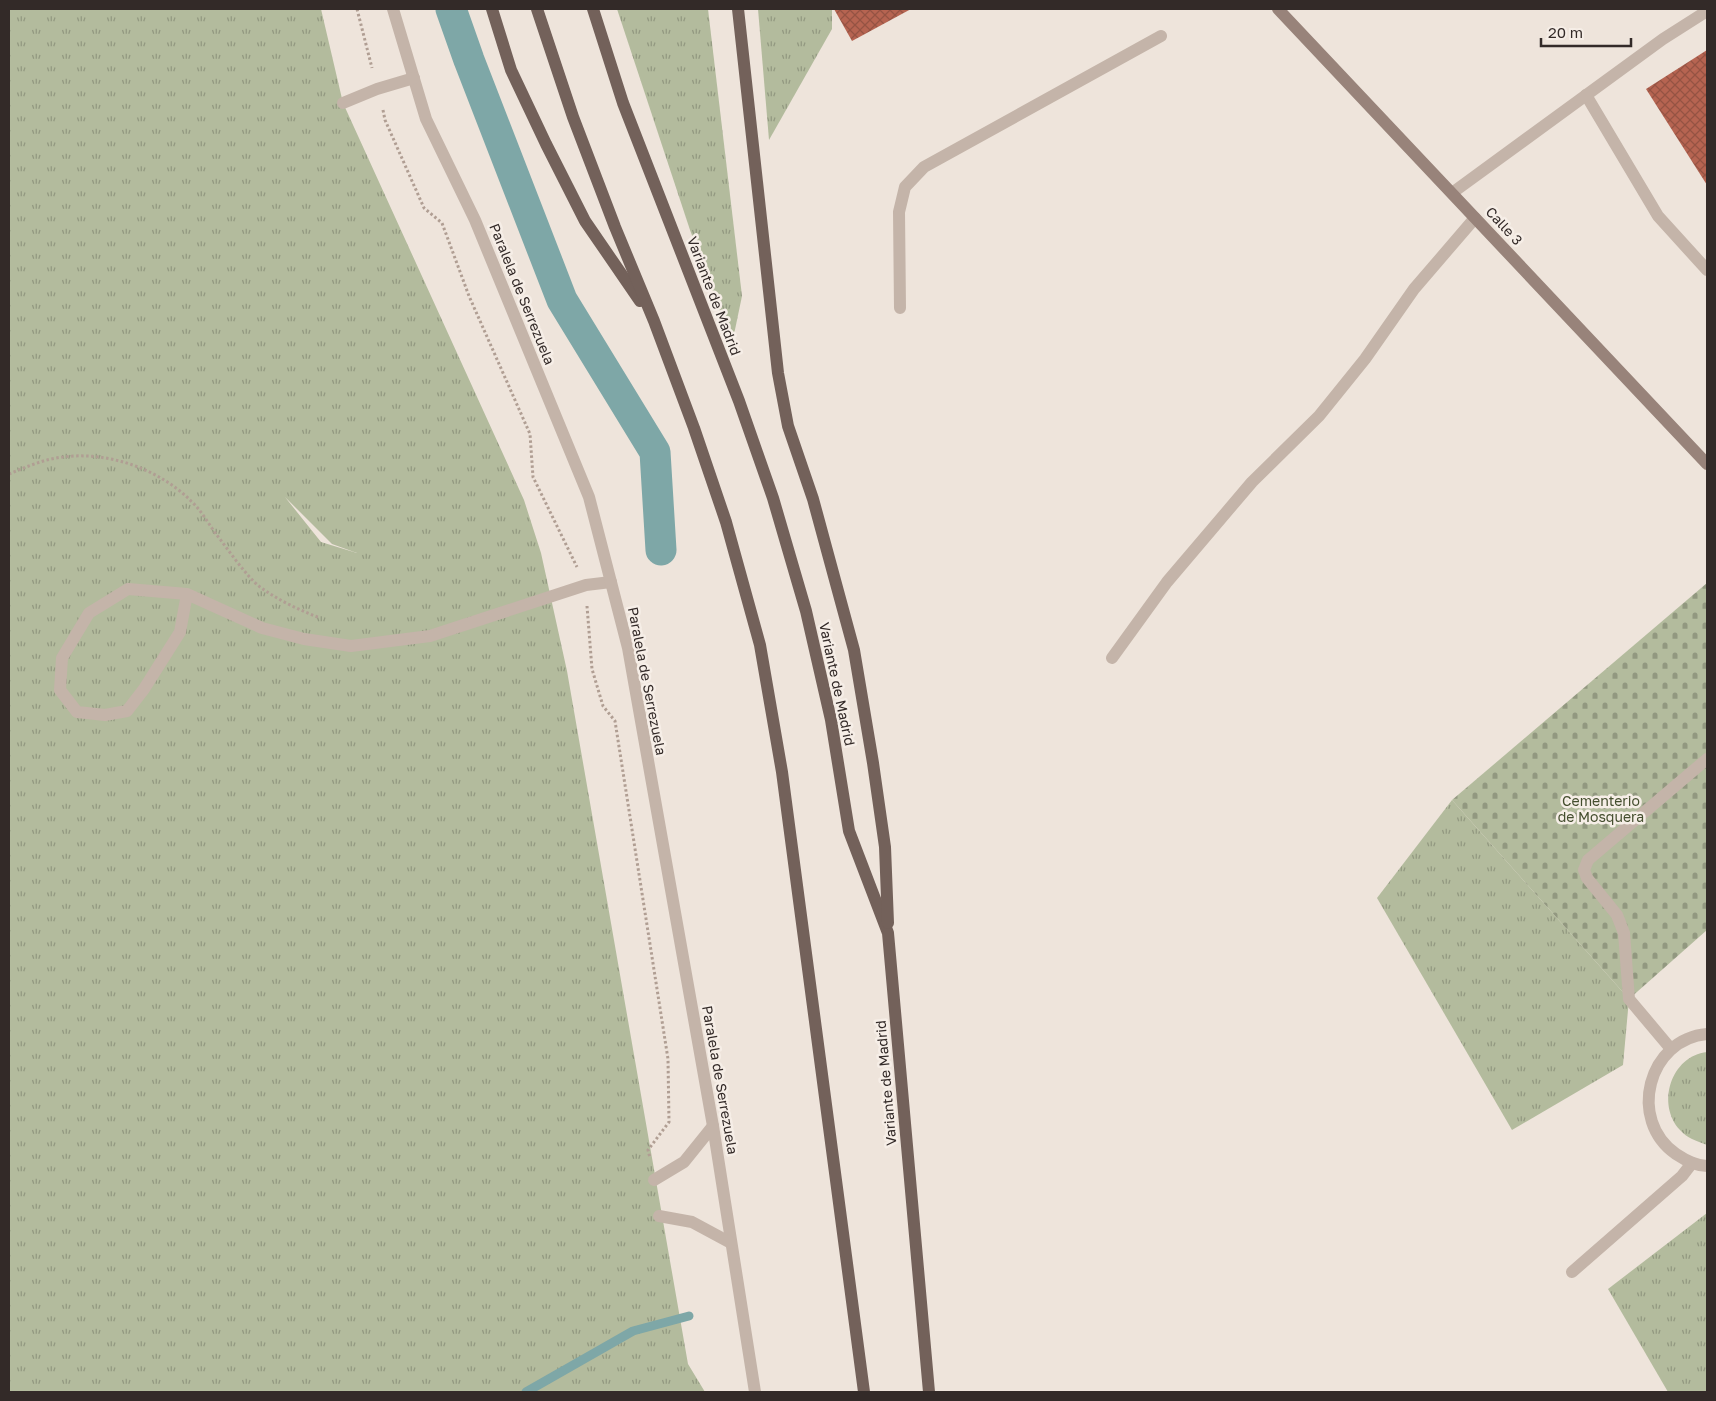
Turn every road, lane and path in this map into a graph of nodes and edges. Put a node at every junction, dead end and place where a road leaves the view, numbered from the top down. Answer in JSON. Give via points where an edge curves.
{"nodes":[{"id":1,"x":393,"y":9,"type":"edge"},
{"id":2,"x":492,"y":9,"type":"edge"},
{"id":3,"x":537,"y":9,"type":"edge"},
{"id":4,"x":592,"y":9,"type":"edge"},
{"id":5,"x":738,"y":9,"type":"edge"},
{"id":6,"x":1278,"y":9,"type":"edge"},
{"id":7,"x":1707,"y":11,"type":"edge"},
{"id":8,"x":1161,"y":36,"type":"dead end"},
{"id":9,"x":414,"y":78,"type":"junction"},
{"id":10,"x":1586,"y":95,"type":"junction"},
{"id":11,"x":343,"y":103,"type":"dead end"},
{"id":12,"x":1452,"y":193,"type":"junction"},
{"id":13,"x":1475,"y":218,"type":"junction"},
{"id":14,"x":1707,"y":270,"type":"edge"},
{"id":15,"x":900,"y":308,"type":"dead end"},
{"id":16,"x":654,"y":321,"type":"junction"},
{"id":17,"x":1707,"y":464,"type":"edge"},
{"id":18,"x":9,"y":474,"type":"edge"},
{"id":19,"x":611,"y":582,"type":"junction"},
{"id":20,"x":187,"y":594,"type":"junction"},
{"id":21,"x":323,"y":618,"type":"dead end"},
{"id":22,"x":1112,"y":658,"type":"dead end"},
{"id":23,"x":1707,"y":759,"type":"edge"},
{"id":24,"x":888,"y":933,"type":"junction"},
{"id":25,"x":1707,"y":1034,"type":"edge"},
{"id":26,"x":1671,"y":1049,"type":"junction"},
{"id":27,"x":713,"y":1126,"type":"junction"},
{"id":28,"x":1692,"y":1163,"type":"junction"},
{"id":29,"x":1707,"y":1166,"type":"edge"},
{"id":30,"x":654,"y":1180,"type":"dead end"},
{"id":31,"x":659,"y":1216,"type":"dead end"},
{"id":32,"x":731,"y":1243,"type":"junction"},
{"id":33,"x":1572,"y":1272,"type":"dead end"},
{"id":34,"x":755,"y":1392,"type":"edge"},
{"id":35,"x":864,"y":1392,"type":"edge"},
{"id":36,"x":929,"y":1392,"type":"edge"}],
"edges":[{"from":1,"to":9,"type":"street","name":"Paralela de Serrezuela"},
{"from":2,"to":16,"type":"main road","via":[[512,70],[585,221]]},
{"from":3,"to":16,"type":"main road","via":[[573,117]]},
{"from":4,"to":24,"type":"main road","name":"Variante de Madrid","via":[[623,103],[739,401],[773,498],[810,629],[831,720],[848,832]]},
{"from":5,"to":24,"type":"main road","via":[[778,372],[788,426],[813,499],[854,650],[885,846]]},
{"from":6,"to":12,"type":"main road","name":"Calle 3"},
{"from":7,"to":10,"type":"street"},
{"from":8,"to":15,"type":"street","via":[[924,167],[905,187],[899,212]]},
{"from":9,"to":11,"type":"street"},
{"from":9,"to":19,"type":"street","name":"Paralela de Serrezuela","via":[[426,119],[475,220],[589,497]]},
{"from":10,"to":12,"type":"street"},
{"from":10,"to":14,"type":"street","via":[[1658,216]]},
{"from":12,"to":13,"type":"main road","name":"Calle 3"},
{"from":13,"to":17,"type":"main road","name":"Calle 3"},
{"from":13,"to":22,"type":"street","via":[[1414,289],[1320,416],[1252,482],[1167,582]]},
{"from":16,"to":35,"type":"main road","via":[[726,522],[760,645],[783,782]]},
{"from":18,"to":21,"type":"path","via":[[62,457],[87,456],[132,464],[192,501],[259,586],[297,610]]},
{"from":19,"to":20,"type":"street","via":[[586,585],[430,636],[351,646],[262,628]]},
{"from":19,"to":27,"type":"street","name":"Paralela de Serrezuela","via":[[628,648]]},
{"from":20,"to":20,"type":"street","via":[[128,589],[89,613],[62,658],[60,690],[77,712],[105,715],[127,711],[180,632]]},
{"from":23,"to":26,"type":"street","via":[[1588,860],[1584,870],[1616,915],[1624,933],[1629,999]]},
{"from":24,"to":36,"type":"main road","name":"Variante de Madrid"},
{"from":25,"to":26,"type":"street","via":[[1691,1037]]},
{"from":26,"to":28,"type":"street","via":[[1652,1077],[1648,1112],[1663,1143]]},
{"from":27,"to":30,"type":"street","via":[[684,1162]]},
{"from":27,"to":32,"type":"street","name":"Paralela de Serrezuela"},
{"from":28,"to":29,"type":"street"},
{"from":28,"to":33,"type":"street","via":[[1682,1176]]},
{"from":31,"to":32,"type":"street","via":[[692,1222]]},
{"from":32,"to":34,"type":"street","name":"Paralela de Serrezuela"}]}
